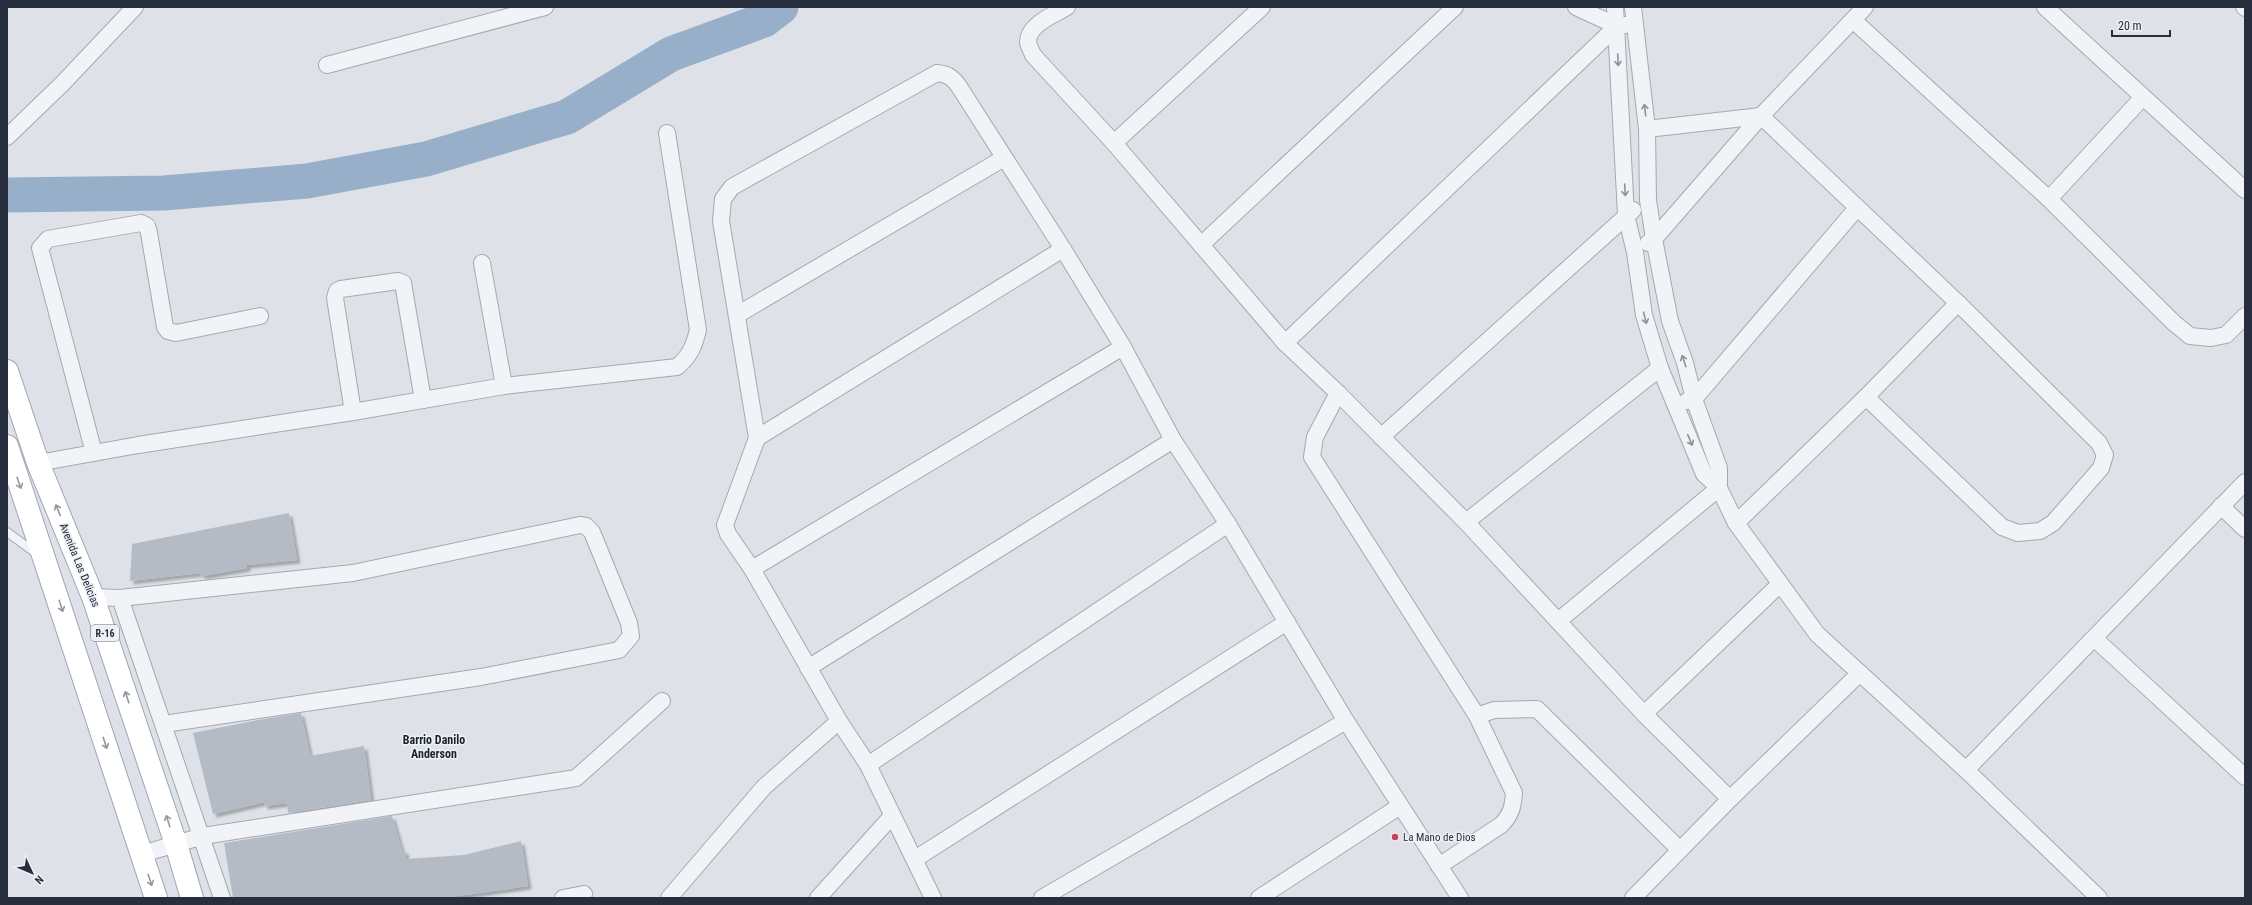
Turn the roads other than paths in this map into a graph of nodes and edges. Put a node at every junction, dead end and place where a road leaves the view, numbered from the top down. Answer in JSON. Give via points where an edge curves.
{"nodes":[{"id":1,"x":135,"y":7,"type":"edge"},
{"id":2,"x":545,"y":7,"type":"edge"},
{"id":3,"x":1067,"y":7,"type":"edge"},
{"id":4,"x":1262,"y":7,"type":"edge"},
{"id":5,"x":1455,"y":7,"type":"edge"},
{"id":6,"x":1576,"y":7,"type":"edge"},
{"id":7,"x":1615,"y":7,"type":"edge"},
{"id":8,"x":1633,"y":7,"type":"edge"},
{"id":9,"x":1865,"y":7,"type":"edge"},
{"id":10,"x":2045,"y":7,"type":"edge"},
{"id":11,"x":1853,"y":20,"type":"junction"},
{"id":12,"x":1635,"y":23,"type":"junction"},
{"id":13,"x":1616,"y":26,"type":"junction"},
{"id":14,"x":327,"y":65,"type":"dead end"},
{"id":15,"x":2143,"y":97,"type":"junction"},
{"id":16,"x":1761,"y":116,"type":"junction"},
{"id":17,"x":1647,"y":129,"type":"junction"},
{"id":18,"x":667,"y":133,"type":"dead end"},
{"id":19,"x":7,"y":136,"type":"edge"},
{"id":20,"x":1114,"y":143,"type":"junction"},
{"id":21,"x":1004,"y":158,"type":"junction"},
{"id":22,"x":2245,"y":190,"type":"edge"},
{"id":23,"x":2049,"y":199,"type":"junction"},
{"id":24,"x":1648,"y":200,"type":"junction"},
{"id":25,"x":1857,"y":208,"type":"junction"},
{"id":26,"x":1626,"y":215,"type":"junction"},
{"id":27,"x":1654,"y":239,"type":"junction"},
{"id":28,"x":1201,"y":245,"type":"junction"},
{"id":29,"x":1063,"y":249,"type":"junction"},
{"id":30,"x":1635,"y":252,"type":"junction"},
{"id":31,"x":482,"y":263,"type":"dead end"},
{"id":32,"x":1958,"y":302,"type":"junction"},
{"id":33,"x":737,"y":315,"type":"junction"},
{"id":34,"x":260,"y":316,"type":"dead end"},
{"id":35,"x":2245,"y":316,"type":"edge"},
{"id":36,"x":1285,"y":343,"type":"junction"},
{"id":37,"x":1122,"y":347,"type":"junction"},
{"id":38,"x":1660,"y":368,"type":"junction"},
{"id":39,"x":7,"y":371,"type":"edge"},
{"id":40,"x":504,"y":386,"type":"junction"},
{"id":41,"x":1338,"y":393,"type":"junction"},
{"id":42,"x":1866,"y":397,"type":"junction"},
{"id":43,"x":1694,"y":399,"type":"junction"},
{"id":44,"x":423,"y":400,"type":"junction"},
{"id":45,"x":1676,"y":406,"type":"junction"},
{"id":46,"x":353,"y":412,"type":"junction"},
{"id":47,"x":1381,"y":436,"type":"junction"},
{"id":48,"x":757,"y":438,"type":"junction"},
{"id":49,"x":1174,"y":440,"type":"junction"},
{"id":50,"x":7,"y":446,"type":"edge"},
{"id":51,"x":94,"y":452,"type":"junction"},
{"id":52,"x":38,"y":463,"type":"junction"},
{"id":53,"x":2245,"y":482,"type":"edge"},
{"id":54,"x":1719,"y":488,"type":"junction"},
{"id":55,"x":2221,"y":506,"type":"junction"},
{"id":56,"x":1466,"y":522,"type":"junction"},
{"id":57,"x":1736,"y":523,"type":"junction"},
{"id":58,"x":1228,"y":524,"type":"junction"},
{"id":59,"x":2245,"y":529,"type":"edge"},
{"id":60,"x":7,"y":532,"type":"edge"},
{"id":61,"x":46,"y":560,"type":"junction"},
{"id":62,"x":752,"y":569,"type":"junction"},
{"id":63,"x":1780,"y":584,"type":"junction"},
{"id":64,"x":93,"y":597,"type":"junction"},
{"id":65,"x":120,"y":598,"type":"junction"},
{"id":66,"x":1558,"y":621,"type":"junction"},
{"id":67,"x":1288,"y":622,"type":"junction"},
{"id":68,"x":2094,"y":638,"type":"junction"},
{"id":69,"x":808,"y":668,"type":"junction"},
{"id":70,"x":1860,"y":673,"type":"junction"},
{"id":71,"x":662,"y":701,"type":"dead end"},
{"id":72,"x":1644,"y":714,"type":"junction"},
{"id":73,"x":1477,"y":716,"type":"junction"},
{"id":74,"x":1346,"y":720,"type":"junction"},
{"id":75,"x":839,"y":722,"type":"junction"},
{"id":76,"x":164,"y":724,"type":"junction"},
{"id":77,"x":868,"y":765,"type":"junction"},
{"id":78,"x":1966,"y":770,"type":"junction"},
{"id":79,"x":2245,"y":777,"type":"edge"},
{"id":80,"x":1730,"y":799,"type":"junction"},
{"id":81,"x":1400,"y":806,"type":"junction"},
{"id":82,"x":892,"y":816,"type":"junction"},
{"id":83,"x":203,"y":836,"type":"junction"},
{"id":84,"x":176,"y":844,"type":"junction"},
{"id":85,"x":1680,"y":850,"type":"junction"},
{"id":86,"x":142,"y":854,"type":"junction"},
{"id":87,"x":915,"y":859,"type":"junction"},
{"id":88,"x":1439,"y":866,"type":"junction"},
{"id":89,"x":584,"y":894,"type":"dead end"},
{"id":90,"x":156,"y":898,"type":"edge"},
{"id":91,"x":192,"y":898,"type":"edge"},
{"id":92,"x":222,"y":898,"type":"edge"},
{"id":93,"x":563,"y":898,"type":"edge"},
{"id":94,"x":669,"y":898,"type":"edge"},
{"id":95,"x":818,"y":898,"type":"edge"},
{"id":96,"x":933,"y":898,"type":"edge"},
{"id":97,"x":1042,"y":898,"type":"edge"},
{"id":98,"x":1259,"y":898,"type":"edge"},
{"id":99,"x":1460,"y":898,"type":"edge"},
{"id":100,"x":1633,"y":898,"type":"edge"},
{"id":101,"x":2099,"y":898,"type":"edge"}],
"edges":[{"from":1,"to":19,"type":"street","via":[[62,84]]},
{"from":2,"to":14,"type":"street"},
{"from":3,"to":20,"type":"street","via":[[1038,24],[1032,31],[1028,43],[1033,54]]},
{"from":4,"to":20,"type":"street"},
{"from":5,"to":28,"type":"street"},
{"from":6,"to":13,"type":"street"},
{"from":7,"to":13,"type":"street"},
{"from":8,"to":12,"type":"street"},
{"from":9,"to":11,"type":"street"},
{"from":10,"to":15,"type":"street"},
{"from":11,"to":16,"type":"street"},
{"from":11,"to":23,"type":"street"},
{"from":12,"to":13,"type":"street"},
{"from":17,"to":12,"type":"street","one_way":true},
{"from":13,"to":26,"type":"street","one_way":true},
{"from":13,"to":36,"type":"street"},
{"from":15,"to":22,"type":"street"},
{"from":15,"to":23,"type":"street"},
{"from":16,"to":17,"type":"street"},
{"from":16,"to":25,"type":"street"},
{"from":16,"to":27,"type":"street"},
{"from":17,"to":24,"type":"street"},
{"from":18,"to":40,"type":"street","via":[[698,330],[694,348],[688,358],[677,367]]},
{"from":20,"to":28,"type":"street"},
{"from":21,"to":29,"type":"street"},
{"from":21,"to":33,"type":"street"},
{"from":21,"to":33,"type":"street","via":[[953,78],[946,73],[937,73],[746,178],[732,187],[723,199],[720,221]]},
{"from":23,"to":35,"type":"street","via":[[2190,336],[2211,338],[2226,334]]},
{"from":24,"to":26,"type":"street"},
{"from":24,"to":27,"type":"street"},
{"from":25,"to":32,"type":"street"},
{"from":25,"to":43,"type":"street"},
{"from":26,"to":30,"type":"street"},
{"from":26,"to":47,"type":"street"},
{"from":27,"to":30,"type":"street"},
{"from":43,"to":27,"type":"street","one_way":true,"via":[[1686,363],[1670,321]]},
{"from":28,"to":36,"type":"street"},
{"from":29,"to":37,"type":"street"},
{"from":29,"to":48,"type":"street"},
{"from":30,"to":38,"type":"street","one_way":true,"via":[[1644,315]]},
{"from":31,"to":40,"type":"street"},
{"from":32,"to":42,"type":"street"},
{"from":32,"to":42,"type":"street","via":[[2099,443],[2105,455],[2101,468],[2053,523],[2040,531],[2018,533],[2002,527]]},
{"from":33,"to":48,"type":"street"},
{"from":34,"to":51,"type":"street","via":[[176,333],[168,331],[165,327],[149,233],[147,226],[141,223],[48,239],[42,243],[40,248]]},
{"from":36,"to":41,"type":"street"},
{"from":37,"to":49,"type":"street"},
{"from":37,"to":62,"type":"street"},
{"from":38,"to":45,"type":"street"},
{"from":38,"to":56,"type":"street"},
{"from":39,"to":52,"type":"main road","name":"Avenida Las Delicias","number":"R-16"},
{"from":40,"to":44,"type":"street"},
{"from":41,"to":47,"type":"street"},
{"from":41,"to":73,"type":"street","via":[[1315,437],[1312,457]]},
{"from":42,"to":57,"type":"street"},
{"from":43,"to":45,"type":"street"},
{"from":43,"to":54,"type":"street","via":[[1719,468]]},
{"from":44,"to":46,"type":"street"},
{"from":44,"to":46,"type":"street","via":[[403,283],[398,281],[341,289],[337,291],[335,298]]},
{"from":45,"to":54,"type":"street","one_way":true,"via":[[1704,474]]},
{"from":46,"to":51,"type":"street"},
{"from":47,"to":56,"type":"street"},
{"from":48,"to":62,"type":"street","via":[[725,525],[728,534]]},
{"from":49,"to":58,"type":"street"},
{"from":49,"to":69,"type":"street"},
{"from":50,"to":61,"type":"main road","one_way":true},
{"from":51,"to":52,"type":"street"},
{"from":64,"to":52,"type":"main road","name":"Avenida Las Delicias","number":"R-16","one_way":true},
{"from":53,"to":55,"type":"street"},
{"from":54,"to":57,"type":"street"},
{"from":54,"to":66,"type":"street"},
{"from":55,"to":59,"type":"street"},
{"from":55,"to":68,"type":"street"},
{"from":56,"to":66,"type":"street"},
{"from":57,"to":63,"type":"street"},
{"from":58,"to":67,"type":"street"},
{"from":58,"to":77,"type":"street"},
{"from":60,"to":61,"type":"lane"},
{"from":61,"to":86,"type":"main road","one_way":true},
{"from":62,"to":69,"type":"street"},
{"from":63,"to":70,"type":"street","via":[[1817,634]]},
{"from":63,"to":72,"type":"street"},
{"from":64,"to":65,"type":"street"},
{"from":84,"to":64,"type":"main road","name":"Avenida Las Delicias","number":"R-16","one_way":true},
{"from":65,"to":76,"type":"street"},
{"from":65,"to":76,"type":"street","via":[[353,573],[580,525],[586,526],[592,532],[629,623],[630,636],[619,650],[481,677]]},
{"from":66,"to":72,"type":"street"},
{"from":67,"to":74,"type":"street"},
{"from":67,"to":87,"type":"street"},
{"from":68,"to":78,"type":"street"},
{"from":68,"to":79,"type":"street"},
{"from":69,"to":75,"type":"street"},
{"from":70,"to":78,"type":"street"},
{"from":70,"to":80,"type":"street"},
{"from":71,"to":83,"type":"street","via":[[576,778]]},
{"from":72,"to":80,"type":"street"},
{"from":73,"to":85,"type":"street","via":[[1494,710],[1537,709]]},
{"from":73,"to":88,"type":"street","via":[[1514,793],[1513,805],[1509,816],[1501,825]]},
{"from":74,"to":81,"type":"street"},
{"from":74,"to":97,"type":"street"},
{"from":75,"to":77,"type":"street"},
{"from":75,"to":94,"type":"street","via":[[764,786]]},
{"from":76,"to":83,"type":"street"},
{"from":77,"to":82,"type":"street"},
{"from":78,"to":101,"type":"street"},
{"from":80,"to":85,"type":"street"},
{"from":81,"to":88,"type":"street"},
{"from":81,"to":98,"type":"street"},
{"from":82,"to":87,"type":"street"},
{"from":82,"to":95,"type":"street"},
{"from":83,"to":84,"type":"street"},
{"from":83,"to":92,"type":"street"},
{"from":84,"to":86,"type":"street"},
{"from":84,"to":91,"type":"main road","name":"Avenida Las Delicias","number":"R-16"},
{"from":85,"to":100,"type":"street"},
{"from":86,"to":90,"type":"main road","one_way":true},
{"from":87,"to":96,"type":"street"},
{"from":88,"to":99,"type":"street"},
{"from":89,"to":93,"type":"street"}]}
